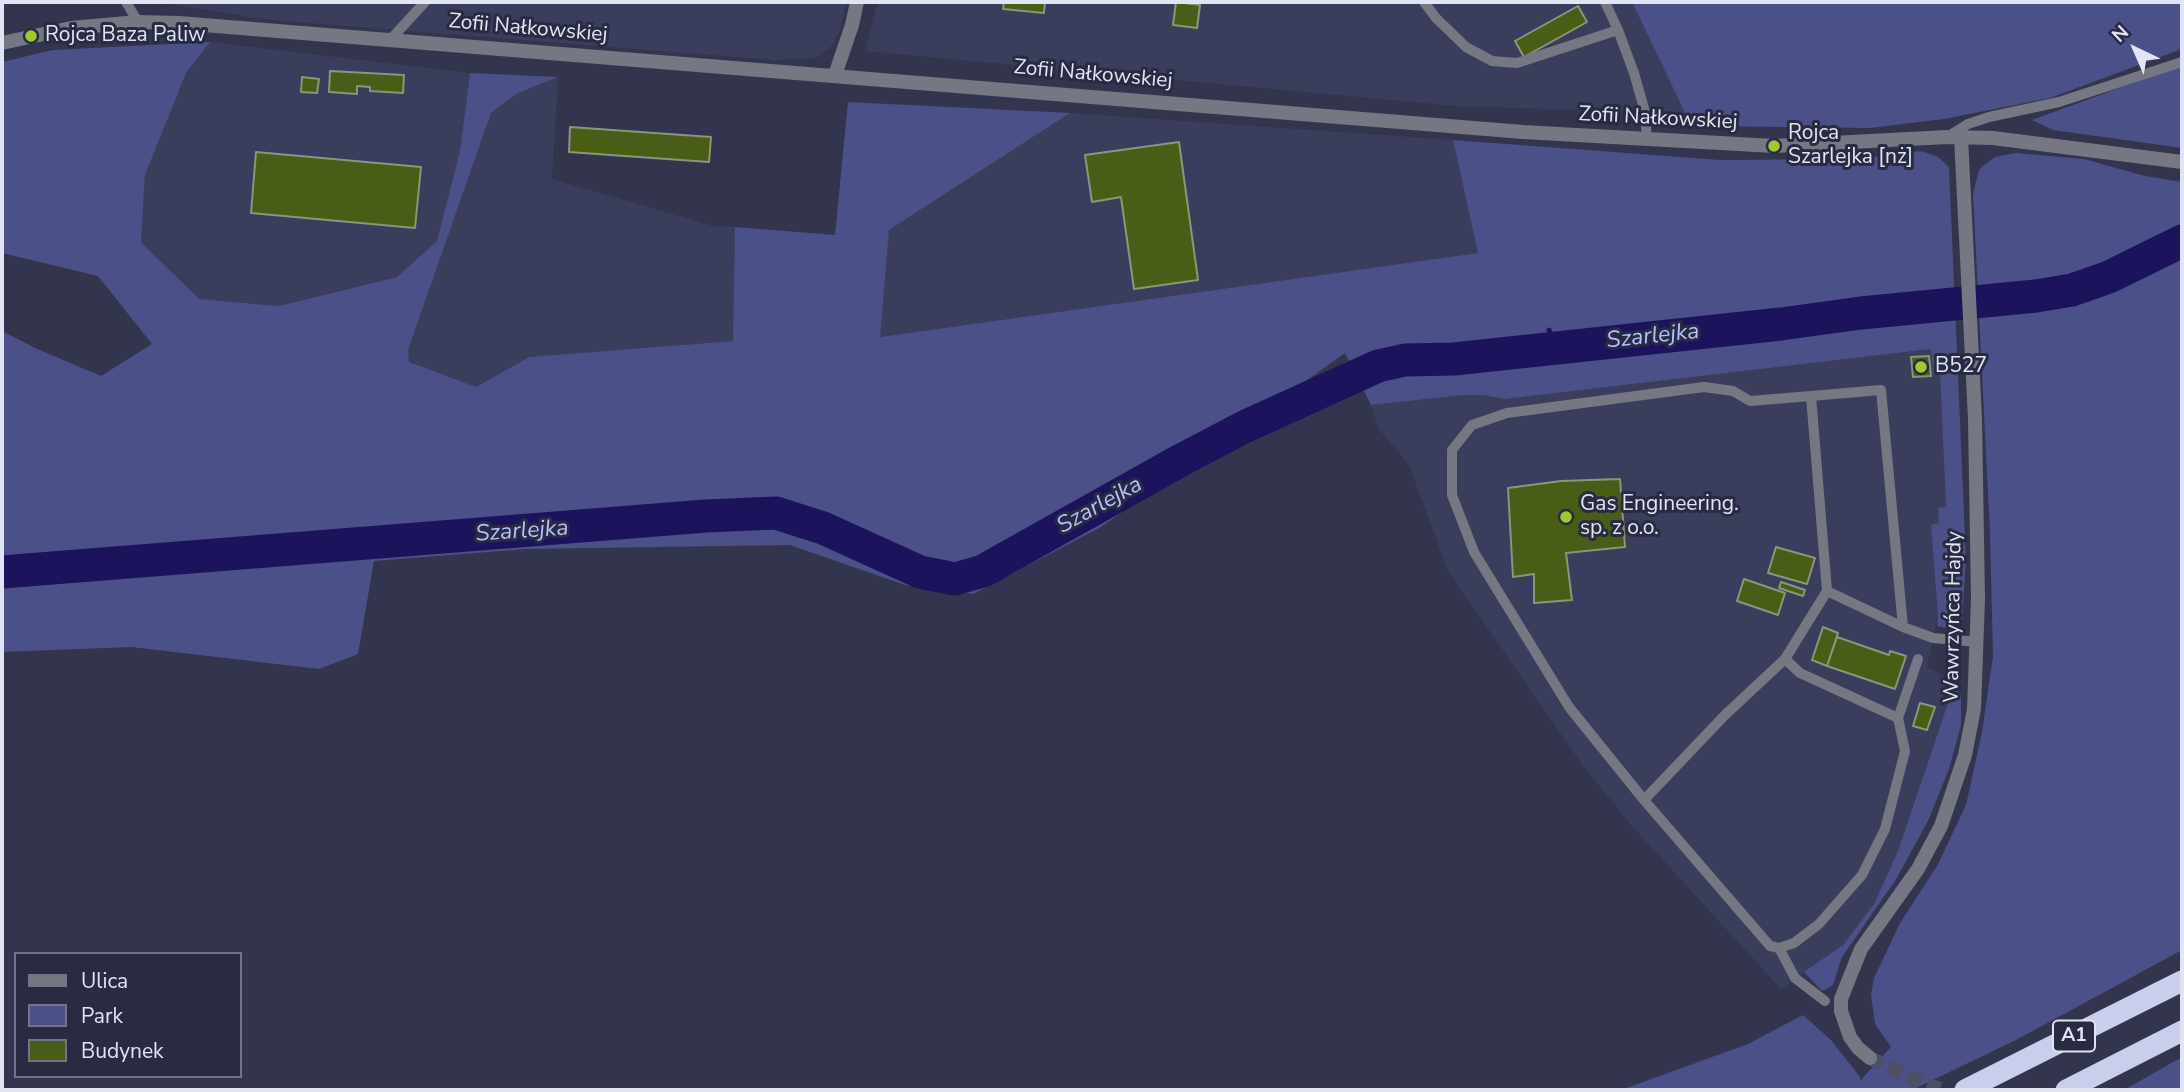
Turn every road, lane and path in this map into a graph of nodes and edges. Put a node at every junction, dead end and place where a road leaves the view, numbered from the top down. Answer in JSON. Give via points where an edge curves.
{"nodes":[{"id":1,"x":126,"y":2,"type":"edge"},
{"id":2,"x":425,"y":2,"type":"edge"},
{"id":3,"x":857,"y":2,"type":"edge"},
{"id":4,"x":1424,"y":2,"type":"edge"},
{"id":5,"x":1605,"y":2,"type":"edge"},
{"id":6,"x":138,"y":22,"type":"junction"},
{"id":7,"x":1618,"y":30,"type":"junction"},
{"id":8,"x":391,"y":39,"type":"junction"},
{"id":9,"x":2,"y":43,"type":"edge"},
{"id":10,"x":2182,"y":62,"type":"edge"},
{"id":11,"x":835,"y":75,"type":"junction"},
{"id":12,"x":1954,"y":137,"type":"junction"},
{"id":13,"x":1647,"y":140,"type":"junction"},
{"id":14,"x":2182,"y":162,"type":"edge"},
{"id":15,"x":1811,"y":396,"type":"junction"},
{"id":16,"x":1827,"y":591,"type":"junction"},
{"id":17,"x":1903,"y":626,"type":"junction"},
{"id":18,"x":1978,"y":642,"type":"junction"},
{"id":19,"x":1785,"y":659,"type":"junction"},
{"id":20,"x":1918,"y":659,"type":"dead end"},
{"id":21,"x":1898,"y":718,"type":"junction"},
{"id":22,"x":1644,"y":800,"type":"junction"},
{"id":23,"x":1779,"y":948,"type":"junction"},
{"id":24,"x":2182,"y":981,"type":"edge"},
{"id":25,"x":1825,"y":1002,"type":"dead end"},
{"id":26,"x":2182,"y":1031,"type":"edge"},
{"id":27,"x":1870,"y":1058,"type":"tunnel mouth"},
{"id":28,"x":1965,"y":1090,"type":"edge"},
{"id":29,"x":2066,"y":1090,"type":"edge"}],
"edges":[{"from":1,"to":6,"type":"lane"},
{"from":2,"to":8,"type":"lane"},
{"from":3,"to":11,"type":"street"},
{"from":4,"to":7,"type":"lane","via":[[1466,47],[1492,61],[1517,63]]},
{"from":5,"to":7,"type":"lane"},
{"from":6,"to":8,"type":"street","name":"Zofii Nałkowskiej"},
{"from":6,"to":9,"type":"street","name":"Zofii Nałkowskiej","via":[[71,28]]},
{"from":7,"to":13,"type":"lane","via":[[1645,113]]},
{"from":8,"to":11,"type":"street","name":"Zofii Nałkowskiej"},
{"from":10,"to":12,"type":"lane","via":[[2059,102],[1978,121]]},
{"from":11,"to":13,"type":"street","name":"Zofii Nałkowskiej"},
{"from":12,"to":13,"type":"street","name":"Zofii Nałkowskiej","via":[[1774,146]]},
{"from":12,"to":14,"type":"street","name":"Zofii Nałkowskiej","via":[[2035,142]]},
{"from":12,"to":18,"type":"street","name":"Wawrzyńca Hajdy","via":[[1968,275]]},
{"from":15,"to":16,"type":"lane"},
{"from":15,"to":17,"type":"lane","via":[[1881,390]]},
{"from":15,"to":22,"type":"lane","via":[[1750,401],[1733,391],[1704,387],[1507,413],[1472,425],[1452,450],[1452,495],[1475,552],[1569,707]]},
{"from":16,"to":17,"type":"lane"},
{"from":16,"to":19,"type":"lane"},
{"from":17,"to":18,"type":"lane","via":[[1933,638]]},
{"from":18,"to":27,"type":"street","name":"Wawrzyńca Hajdy","via":[[1974,709],[1965,755],[1941,826],[1918,869],[1861,949],[1841,999],[1850,1037]]},
{"from":19,"to":21,"type":"lane","via":[[1800,673]]},
{"from":19,"to":22,"type":"lane"},
{"from":20,"to":21,"type":"lane"},
{"from":21,"to":23,"type":"lane","via":[[1905,751],[1885,829],[1862,875],[1819,924]]},
{"from":22,"to":23,"type":"lane","via":[[1770,946]]},
{"from":23,"to":25,"type":"lane","via":[[1795,978]]},
{"from":24,"to":28,"type":"highway","number":"A1"},
{"from":26,"to":29,"type":"highway","number":"A1"}]}
